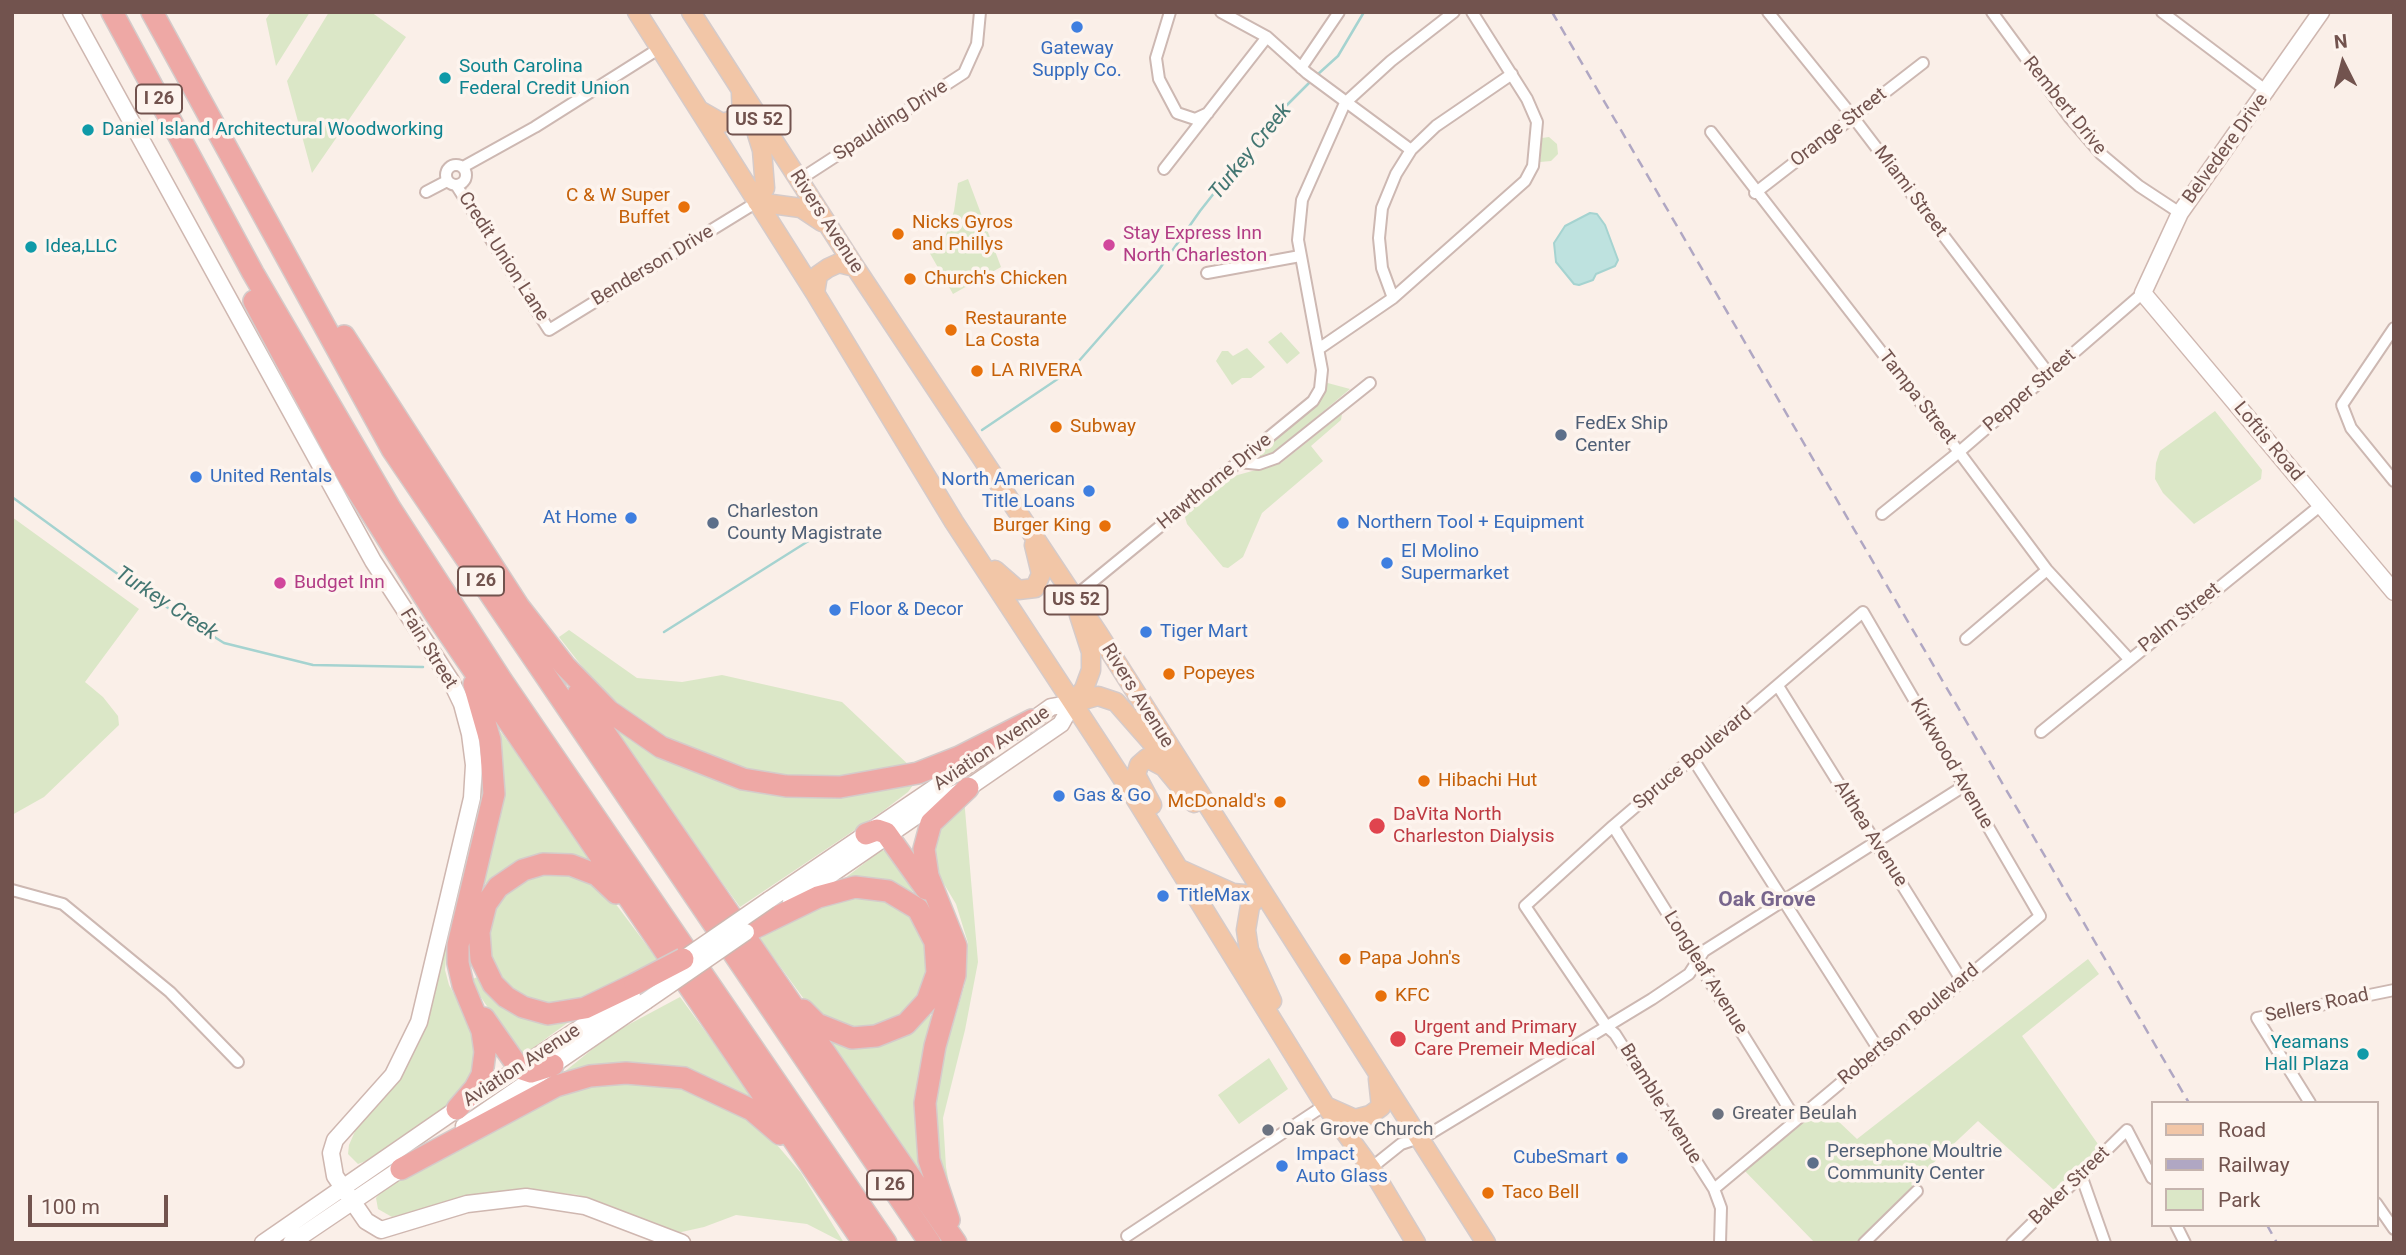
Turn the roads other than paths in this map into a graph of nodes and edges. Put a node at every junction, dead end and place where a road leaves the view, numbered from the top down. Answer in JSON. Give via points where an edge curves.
{"nodes":[{"id":1,"x":71,"y":12,"type":"edge"},
{"id":2,"x":112,"y":12,"type":"edge"},
{"id":3,"x":152,"y":12,"type":"edge"},
{"id":4,"x":637,"y":12,"type":"edge"},
{"id":5,"x":691,"y":12,"type":"edge"},
{"id":6,"x":980,"y":12,"type":"edge"},
{"id":7,"x":1170,"y":12,"type":"edge"},
{"id":8,"x":1221,"y":12,"type":"edge"},
{"id":9,"x":1339,"y":12,"type":"edge"},
{"id":10,"x":1454,"y":12,"type":"edge"},
{"id":11,"x":1472,"y":12,"type":"edge"},
{"id":12,"x":1768,"y":12,"type":"edge"},
{"id":13,"x":1992,"y":12,"type":"edge"},
{"id":14,"x":2162,"y":12,"type":"edge"},
{"id":15,"x":2321,"y":12,"type":"edge"},
{"id":16,"x":1267,"y":37,"type":"junction"},
{"id":17,"x":660,"y":48,"type":"junction"},
{"id":18,"x":1923,"y":63,"type":"dead end"},
{"id":19,"x":1304,"y":71,"type":"junction"},
{"id":20,"x":1512,"y":75,"type":"junction"},
{"id":21,"x":741,"y":92,"type":"junction"},
{"id":22,"x":2268,"y":92,"type":"junction"},
{"id":23,"x":1345,"y":103,"type":"junction"},
{"id":24,"x":698,"y":109,"type":"junction"},
{"id":25,"x":1209,"y":113,"type":"junction"},
{"id":26,"x":1853,"y":117,"type":"junction"},
{"id":27,"x":761,"y":124,"type":"junction"},
{"id":28,"x":1711,"y":132,"type":"dead end"},
{"id":29,"x":1411,"y":150,"type":"junction"},
{"id":30,"x":232,"y":158,"type":"junction"},
{"id":31,"x":463,"y":167,"type":"junction"},
{"id":32,"x":1164,"y":169,"type":"dead end"},
{"id":33,"x":799,"y":180,"type":"junction"},
{"id":34,"x":452,"y":183,"type":"junction"},
{"id":35,"x":206,"y":186,"type":"junction"},
{"id":36,"x":426,"y":192,"type":"dead end"},
{"id":37,"x":1755,"y":193,"type":"junction"},
{"id":38,"x":757,"y":202,"type":"junction"},
{"id":39,"x":2180,"y":213,"type":"junction"},
{"id":40,"x":829,"y":227,"type":"junction"},
{"id":41,"x":1300,"y":256,"type":"junction"},
{"id":42,"x":855,"y":267,"type":"junction"},
{"id":43,"x":1207,"y":273,"type":"dead end"},
{"id":44,"x":815,"y":293,"type":"junction"},
{"id":45,"x":2143,"y":293,"type":"junction"},
{"id":46,"x":1393,"y":298,"type":"junction"},
{"id":47,"x":2394,"y":328,"type":"edge"},
{"id":48,"x":549,"y":330,"type":"joint"},
{"id":49,"x":1320,"y":348,"type":"junction"},
{"id":50,"x":2049,"y":374,"type":"junction"},
{"id":51,"x":1370,"y":383,"type":"dead end"},
{"id":52,"x":1959,"y":452,"type":"junction"},
{"id":53,"x":1239,"y":462,"type":"junction"},
{"id":54,"x":2394,"y":481,"type":"edge"},
{"id":55,"x":2321,"y":505,"type":"junction"},
{"id":56,"x":1882,"y":514,"type":"dead end"},
{"id":57,"x":954,"y":522,"type":"junction"},
{"id":58,"x":1027,"y":525,"type":"junction"},
{"id":59,"x":2047,"y":570,"type":"junction"},
{"id":60,"x":2394,"y":592,"type":"edge"},
{"id":61,"x":1074,"y":597,"type":"junction"},
{"id":62,"x":519,"y":607,"type":"junction"},
{"id":63,"x":434,"y":612,"type":"junction"},
{"id":64,"x":1863,"y":612,"type":"joint"},
{"id":65,"x":1966,"y":639,"type":"dead end"},
{"id":66,"x":2129,"y":659,"type":"junction"},
{"id":67,"x":1778,"y":686,"type":"junction"},
{"id":68,"x":1073,"y":703,"type":"junction"},
{"id":69,"x":1032,"y":720,"type":"junction"},
{"id":70,"x":2041,"y":733,"type":"dead end"},
{"id":71,"x":1693,"y":760,"type":"junction"},
{"id":72,"x":1964,"y":786,"type":"junction"},
{"id":73,"x":968,"y":788,"type":"junction"},
{"id":74,"x":1206,"y":805,"type":"junction"},
{"id":75,"x":1613,"y":826,"type":"junction"},
{"id":76,"x":1156,"y":832,"type":"junction"},
{"id":77,"x":866,"y":834,"type":"junction"},
{"id":78,"x":888,"y":835,"type":"junction"},
{"id":79,"x":1874,"y":841,"type":"junction"},
{"id":80,"x":1233,"y":848,"type":"junction"},
{"id":81,"x":1179,"y":868,"type":"junction"},
{"id":82,"x":12,"y":890,"type":"edge"},
{"id":83,"x":1262,"y":892,"type":"junction"},
{"id":84,"x":1784,"y":900,"type":"junction"},
{"id":85,"x":1525,"y":906,"type":"joint"},
{"id":86,"x":775,"y":909,"type":"junction"},
{"id":87,"x":946,"y":916,"type":"junction"},
{"id":88,"x":2040,"y":916,"type":"joint"},
{"id":89,"x":748,"y":940,"type":"junction"},
{"id":90,"x":675,"y":956,"type":"junction"},
{"id":91,"x":1698,"y":960,"type":"junction"},
{"id":92,"x":1962,"y":981,"type":"junction"},
{"id":93,"x":2394,"y":990,"type":"edge"},
{"id":94,"x":640,"y":992,"type":"junction"},
{"id":95,"x":468,"y":997,"type":"junction"},
{"id":96,"x":1607,"y":1027,"type":"junction"},
{"id":97,"x":1290,"y":1049,"type":"junction"},
{"id":98,"x":1880,"y":1050,"type":"junction"},
{"id":99,"x":238,"y":1062,"type":"dead end"},
{"id":100,"x":553,"y":1065,"type":"junction"},
{"id":101,"x":519,"y":1068,"type":"junction"},
{"id":102,"x":1377,"y":1073,"type":"junction"},
{"id":103,"x":2309,"y":1101,"type":"edge"},
{"id":104,"x":1325,"y":1105,"type":"junction"},
{"id":105,"x":457,"y":1109,"type":"junction"},
{"id":106,"x":1796,"y":1120,"type":"junction"},
{"id":107,"x":1419,"y":1138,"type":"junction"},
{"id":108,"x":1371,"y":1168,"type":"junction"},
{"id":109,"x":401,"y":1169,"type":"junction"},
{"id":110,"x":2150,"y":1174,"type":"edge"},
{"id":111,"x":2081,"y":1175,"type":"junction"},
{"id":112,"x":342,"y":1188,"type":"junction"},
{"id":113,"x":1714,"y":1189,"type":"junction"},
{"id":114,"x":1917,"y":1191,"type":"dead end"},
{"id":115,"x":834,"y":1199,"type":"junction"},
{"id":116,"x":351,"y":1201,"type":"junction"},
{"id":117,"x":2378,"y":1206,"type":"edge"},
{"id":118,"x":2177,"y":1227,"type":"edge"},
{"id":119,"x":2394,"y":1229,"type":"edge"},
{"id":120,"x":1127,"y":1236,"type":"dead end"},
{"id":121,"x":263,"y":1243,"type":"edge"},
{"id":122,"x":291,"y":1243,"type":"edge"},
{"id":123,"x":682,"y":1243,"type":"edge"},
{"id":124,"x":864,"y":1243,"type":"edge"},
{"id":125,"x":886,"y":1243,"type":"edge"},
{"id":126,"x":930,"y":1243,"type":"edge"},
{"id":127,"x":956,"y":1243,"type":"edge"},
{"id":128,"x":962,"y":1243,"type":"edge"},
{"id":129,"x":1416,"y":1243,"type":"edge"},
{"id":130,"x":1486,"y":1243,"type":"edge"},
{"id":131,"x":1720,"y":1243,"type":"edge"},
{"id":132,"x":1864,"y":1243,"type":"edge"},
{"id":133,"x":2012,"y":1243,"type":"edge"},
{"id":134,"x":2105,"y":1243,"type":"edge"},
{"id":135,"x":2185,"y":1243,"type":"edge"}],
"edges":[{"from":1,"to":112,"type":"street","name":"Fain Street","via":[[370,557],[451,681],[470,734],[472,798],[425,1001],[412,1040],[393,1074],[332,1146],[332,1170]]},
{"from":2,"to":35,"type":"highway","number":"I 26"},
{"from":3,"to":30,"type":"highway","number":"I 26"},
{"from":4,"to":17,"type":"main road","number":"US 52"},
{"from":5,"to":21,"type":"main road","name":"Rivers Avenue","number":"US 52"},
{"from":6,"to":33,"type":"street","name":"Spaulding Drive","via":[[977,43],[964,72]]},
{"from":7,"to":25,"type":"street","via":[[1157,58],[1159,79],[1177,113],[1195,119]]},
{"from":8,"to":16,"type":"street"},
{"from":9,"to":19,"type":"street"},
{"from":10,"to":23,"type":"street","name":"Hawthorne Drive"},
{"from":11,"to":20,"type":"street"},
{"from":12,"to":26,"type":"street","name":"Miami Street"},
{"from":13,"to":39,"type":"street","name":"Rembert Drive","via":[[2101,154]]},
{"from":14,"to":22,"type":"street"},
{"from":15,"to":22,"type":"street","name":"Belvedere Drive"},
{"from":16,"to":19,"type":"street"},
{"from":16,"to":25,"type":"street"},
{"from":17,"to":24,"type":"main road","number":"US 52"},
{"from":17,"to":31,"type":"street","name":"Credit Union Lane"},
{"from":18,"to":26,"type":"street","name":"Orange Street"},
{"from":19,"to":23,"type":"street"},
{"from":20,"to":29,"type":"street","via":[[1436,126]]},
{"from":20,"to":46,"type":"street","via":[[1537,121],[1532,166],[1525,181]]},
{"from":21,"to":24,"type":"main road","via":[[742,118],[732,123],[710,118]]},
{"from":21,"to":27,"type":"main road","name":"Rivers Avenue","number":"US 52"},
{"from":22,"to":39,"type":"street","name":"Belvedere Drive"},
{"from":23,"to":29,"type":"street"},
{"from":23,"to":41,"type":"street","name":"Hawthorne Drive","via":[[1302,200],[1297,240]]},
{"from":24,"to":38,"type":"main road","number":"US 52"},
{"from":25,"to":32,"type":"street"},
{"from":26,"to":37,"type":"street","name":"Orange Street"},
{"from":26,"to":50,"type":"street","name":"Miami Street"},
{"from":27,"to":33,"type":"main road","name":"Rivers Avenue","number":"US 52"},
{"from":27,"to":38,"type":"main road","via":[[757,134],[765,188]]},
{"from":28,"to":37,"type":"street","name":"Tampa Street"},
{"from":29,"to":46,"type":"street","via":[[1382,208],[1382,268]]},
{"from":30,"to":62,"type":"highway"},
{"from":30,"to":126,"type":"highway","number":"I 26","via":[[391,449]]},
{"from":31,"to":34,"type":"street","via":[[466,177]]},
{"from":31,"to":34,"type":"street","name":"Credit Union Lane","via":[[448,168]]},
{"from":33,"to":40,"type":"main road","name":"Rivers Avenue","number":"US 52"},
{"from":34,"to":36,"type":"street"},
{"from":34,"to":48,"type":"street","name":"Credit Union Lane"},
{"from":35,"to":63,"type":"highway","via":[[273,341],[350,479]]},
{"from":35,"to":125,"type":"highway","number":"I 26","via":[[355,451],[444,594]]},
{"from":37,"to":52,"type":"street","name":"Tampa Street"},
{"from":38,"to":40,"type":"main road","via":[[801,208]]},
{"from":38,"to":44,"type":"main road","number":"US 52"},
{"from":38,"to":48,"type":"street","name":"Benderson Drive"},
{"from":39,"to":45,"type":"street","name":"Belvedere Drive"},
{"from":40,"to":42,"type":"main road","name":"Rivers Avenue","number":"US 52"},
{"from":41,"to":43,"type":"street"},
{"from":41,"to":49,"type":"street","name":"Hawthorne Drive"},
{"from":42,"to":44,"type":"main road","via":[[839,263],[828,268],[818,275]]},
{"from":42,"to":58,"type":"main road","name":"Rivers Avenue","number":"US 52"},
{"from":44,"to":57,"type":"main road","number":"US 52"},
{"from":45,"to":50,"type":"street","name":"Pepper Street"},
{"from":45,"to":55,"type":"street","name":"Loftis Road"},
{"from":46,"to":49,"type":"street"},
{"from":47,"to":54,"type":"street","via":[[2342,405],[2351,428]]},
{"from":49,"to":53,"type":"street","name":"Hawthorne Drive","via":[[1320,389],[1313,401]]},
{"from":50,"to":52,"type":"street","name":"Pepper Street"},
{"from":51,"to":53,"type":"street","via":[[1276,458],[1259,464]]},
{"from":52,"to":56,"type":"street","name":"Pepper Street"},
{"from":52,"to":59,"type":"street","name":"Tampa Street"},
{"from":53,"to":61,"type":"street","name":"Hawthorne Drive"},
{"from":55,"to":60,"type":"street","name":"Loftis Road"},
{"from":55,"to":66,"type":"street","name":"Palm Street"},
{"from":57,"to":58,"type":"main road","via":[[1003,580],[1023,591],[1035,588],[1041,579]]},
{"from":57,"to":68,"type":"main road","number":"US 52"},
{"from":58,"to":61,"type":"main road","name":"Rivers Avenue","number":"US 52"},
{"from":59,"to":65,"type":"street"},
{"from":59,"to":66,"type":"street","name":"Tampa Street"},
{"from":61,"to":68,"type":"main road","via":[[1091,663],[1084,689]]},
{"from":61,"to":74,"type":"main road","name":"Rivers Avenue","number":"US 52"},
{"from":62,"to":69,"type":"highway","via":[[565,666],[622,722],[677,755],[743,779],[823,788],[896,779],[959,757]]},
{"from":62,"to":89,"type":"highway"},
{"from":63,"to":90,"type":"highway"},
{"from":63,"to":95,"type":"highway","via":[[476,690],[491,749],[494,794],[458,945],[460,976]]},
{"from":64,"to":67,"type":"street","name":"Spruce Boulevard"},
{"from":64,"to":72,"type":"street","name":"Kirkwood Avenue"},
{"from":66,"to":70,"type":"street","name":"Palm Street"},
{"from":67,"to":71,"type":"street","name":"Spruce Boulevard"},
{"from":67,"to":79,"type":"street","name":"Althea Avenue"},
{"from":68,"to":69,"type":"street","name":"Aviation Avenue","via":[[1051,707]]},
{"from":68,"to":73,"type":"street","name":"Aviation Avenue","via":[[1061,724]]},
{"from":68,"to":74,"type":"main road","via":[[1098,696],[1124,707]]},
{"from":68,"to":76,"type":"main road","number":"US 52"},
{"from":69,"to":77,"type":"street","name":"Aviation Avenue"},
{"from":71,"to":75,"type":"street","name":"Spruce Boulevard"},
{"from":71,"to":84,"type":"street"},
{"from":72,"to":79,"type":"street"},
{"from":72,"to":88,"type":"street","name":"Kirkwood Avenue"},
{"from":73,"to":78,"type":"street","name":"Aviation Avenue","via":[[938,801]]},
{"from":73,"to":87,"type":"highway","via":[[931,823],[924,849],[928,876]]},
{"from":74,"to":80,"type":"main road","name":"Rivers Avenue","number":"US 52"},
{"from":75,"to":85,"type":"street","name":"Spruce Boulevard"},
{"from":75,"to":91,"type":"street","name":"Longleaf Avenue"},
{"from":76,"to":80,"type":"main road","via":[[1158,814],[1136,775],[1147,758],[1164,767]]},
{"from":76,"to":81,"type":"main road","number":"US 52"},
{"from":77,"to":78,"type":"highway","via":[[877,830]]},
{"from":77,"to":86,"type":"street","name":"Aviation Avenue"},
{"from":78,"to":86,"type":"street","name":"Aviation Avenue"},
{"from":78,"to":87,"type":"highway"},
{"from":79,"to":84,"type":"street"},
{"from":79,"to":92,"type":"street","name":"Althea Avenue"},
{"from":80,"to":83,"type":"main road","name":"Rivers Avenue","number":"US 52"},
{"from":81,"to":83,"type":"main road","via":[[1218,889],[1243,895]]},
{"from":81,"to":97,"type":"main road","number":"US 52"},
{"from":82,"to":99,"type":"street","via":[[63,904],[170,992]]},
{"from":83,"to":97,"type":"main road","via":[[1247,914],[1249,950]]},
{"from":83,"to":102,"type":"main road","name":"Rivers Avenue","number":"US 52"},
{"from":84,"to":91,"type":"street","via":[[1704,951]]},
{"from":84,"to":98,"type":"street"},
{"from":85,"to":96,"type":"street","name":"Bramble Avenue"},
{"from":86,"to":89,"type":"highway"},
{"from":86,"to":89,"type":"highway","via":[[855,887],[903,898],[918,909],[934,942],[937,973],[928,1001],[897,1030],[865,1038],[845,1036],[812,1019]]},
{"from":86,"to":90,"type":"street","name":"Aviation Avenue","bridge":true},
{"from":87,"to":128,"type":"highway","via":[[956,946],[956,975],[931,1061],[925,1120],[933,1177]]},
{"from":88,"to":92,"type":"street","name":"Robertson Boulevard"},
{"from":89,"to":94,"type":"street","name":"Aviation Avenue","bridge":true},
{"from":89,"to":127,"type":"highway"},
{"from":90,"to":94,"type":"highway","bridge":true},
{"from":90,"to":94,"type":"highway","via":[[609,885],[571,864],[523,870],[498,887],[486,904],[478,932],[481,960],[498,990],[523,1007],[548,1014],[569,1013]]},
{"from":90,"to":115,"type":"highway"},
{"from":91,"to":96,"type":"street","via":[[1689,974]]},
{"from":91,"to":106,"type":"street","name":"Longleaf Avenue"},
{"from":92,"to":98,"type":"street","name":"Robertson Boulevard"},
{"from":93,"to":103,"type":"street","name":"Sellers Road","via":[[2257,1018]]},
{"from":94,"to":100,"type":"street","name":"Aviation Avenue"},
{"from":94,"to":101,"type":"street","name":"Aviation Avenue"},
{"from":95,"to":101,"type":"highway"},
{"from":95,"to":105,"type":"highway","via":[[486,1042],[485,1060],[475,1088]]},
{"from":96,"to":107,"type":"street"},
{"from":96,"to":113,"type":"street","name":"Bramble Avenue"},
{"from":97,"to":104,"type":"main road","number":"US 52"},
{"from":98,"to":106,"type":"street","name":"Robertson Boulevard"},
{"from":100,"to":101,"type":"highway","via":[[531,1072]]},
{"from":100,"to":109,"type":"street","name":"Aviation Avenue"},
{"from":101,"to":105,"type":"street","name":"Aviation Avenue"},
{"from":102,"to":104,"type":"main road","via":[[1381,1107],[1370,1115],[1355,1119]]},
{"from":102,"to":107,"type":"main road","name":"Rivers Avenue","number":"US 52"},
{"from":104,"to":108,"type":"main road","number":"US 52"},
{"from":104,"to":120,"type":"street"},
{"from":105,"to":112,"type":"street","name":"Aviation Avenue"},
{"from":106,"to":113,"type":"street","name":"Robertson Boulevard"},
{"from":107,"to":108,"type":"street","via":[[1401,1144]]},
{"from":107,"to":130,"type":"main road","name":"Rivers Avenue","number":"US 52"},
{"from":108,"to":129,"type":"main road","number":"US 52"},
{"from":109,"to":115,"type":"highway","via":[[556,1086],[590,1076],[626,1073],[684,1078],[751,1110],[779,1133]]},
{"from":109,"to":116,"type":"street","name":"Aviation Avenue"},
{"from":110,"to":111,"type":"street","name":"Baker Street","via":[[2127,1129]]},
{"from":111,"to":133,"type":"street","name":"Baker Street"},
{"from":111,"to":134,"type":"street"},
{"from":112,"to":116,"type":"street","name":"Fain Street"},
{"from":112,"to":121,"type":"street","name":"Aviation Avenue"},
{"from":113,"to":131,"type":"street","name":"Bramble Avenue","via":[[1721,1208]]},
{"from":114,"to":132,"type":"street"},
{"from":115,"to":124,"type":"highway"},
{"from":116,"to":122,"type":"street","name":"Aviation Avenue"},
{"from":116,"to":123,"type":"street","name":"Fain Street","via":[[366,1221],[381,1230],[476,1202],[543,1199],[593,1208]]},
{"from":117,"to":119,"type":"street"},
{"from":118,"to":135,"type":"street"}]}
